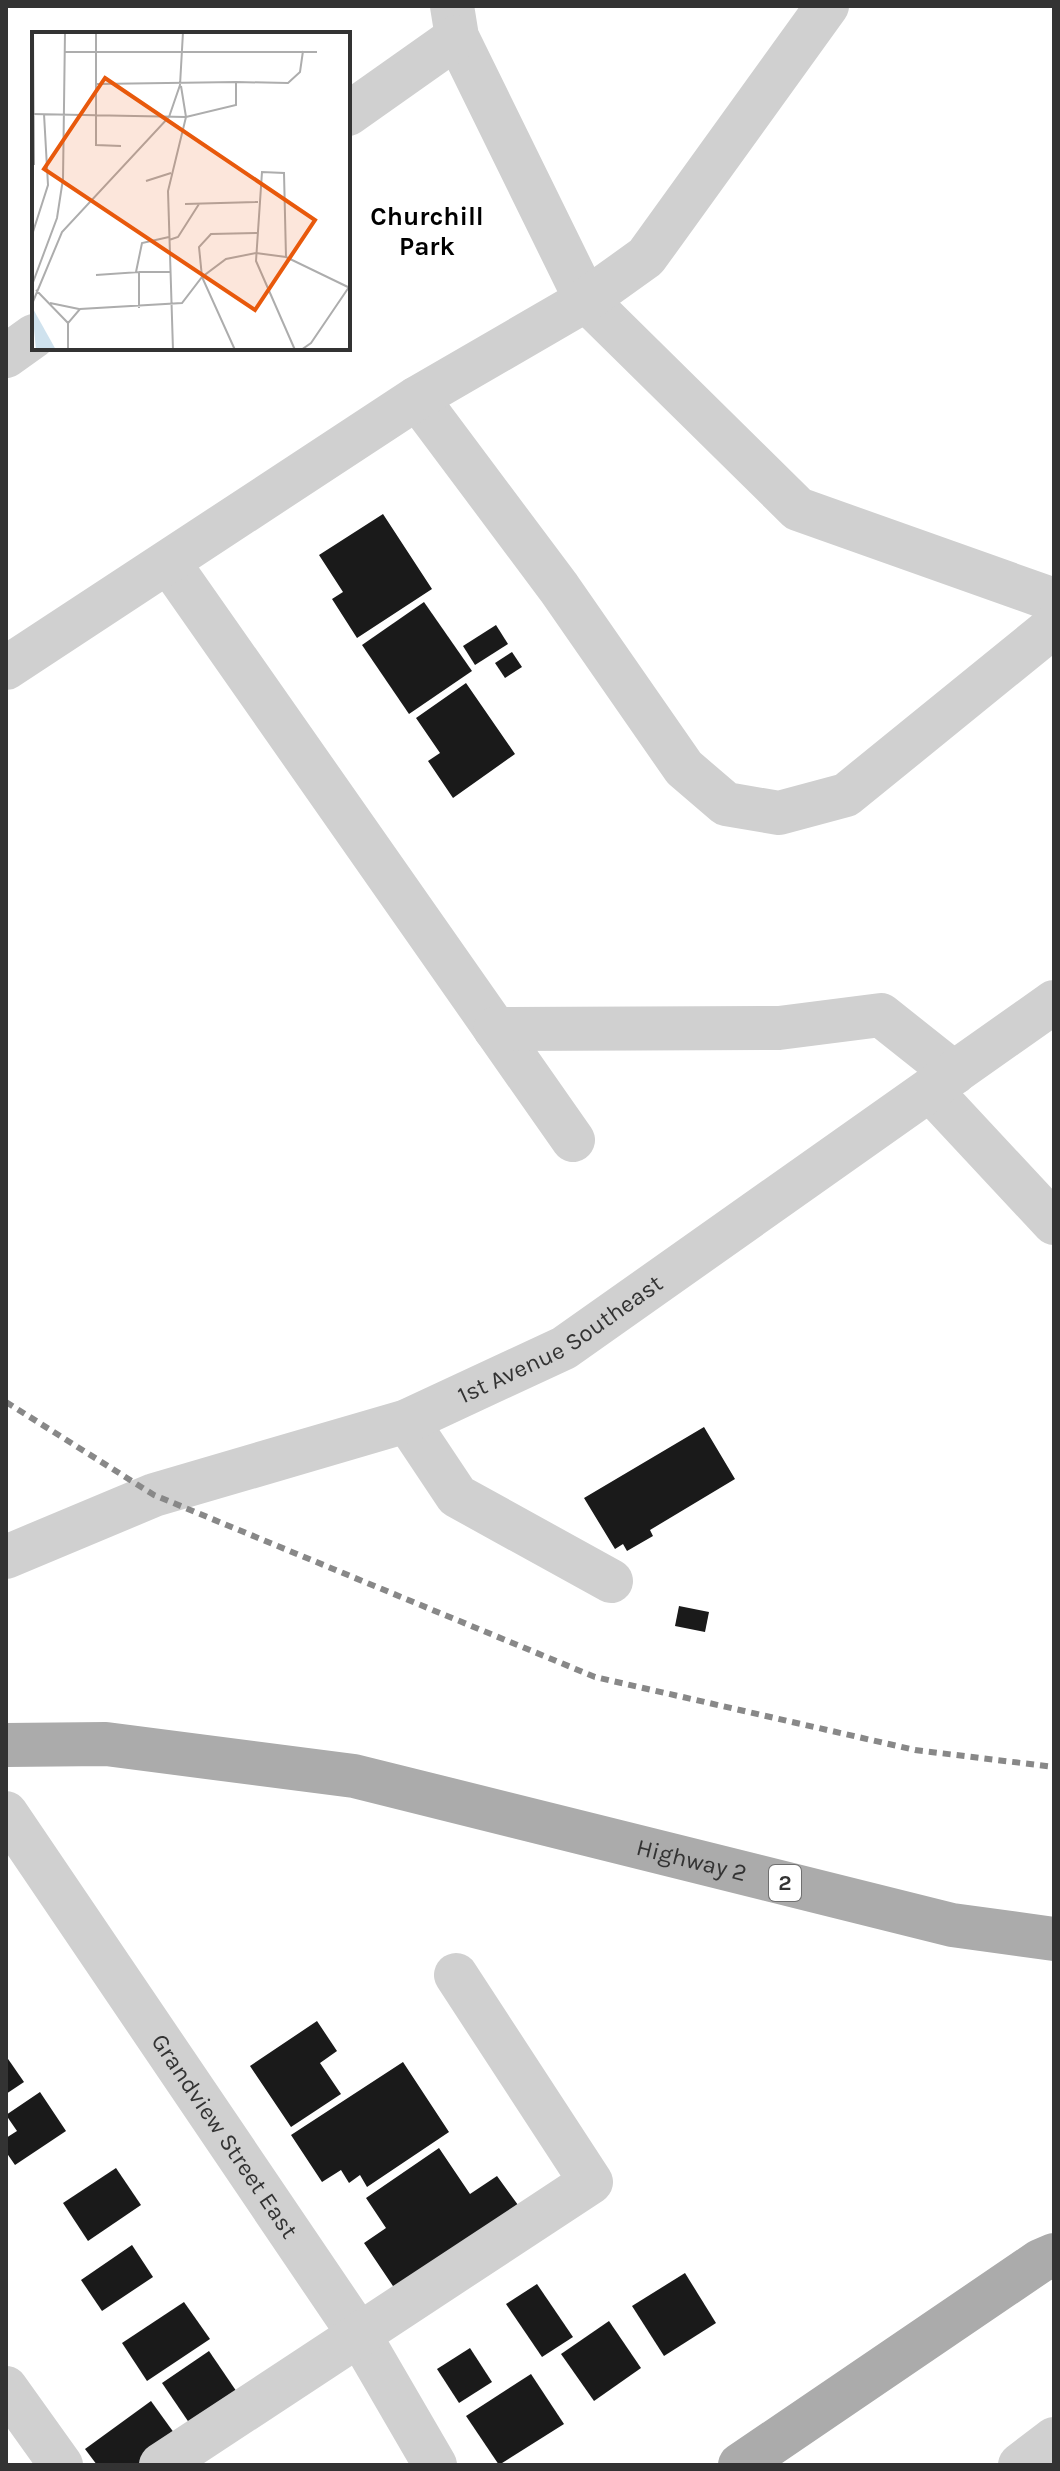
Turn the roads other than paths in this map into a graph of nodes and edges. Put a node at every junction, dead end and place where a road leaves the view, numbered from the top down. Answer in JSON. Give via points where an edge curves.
{"nodes":[{"id":1,"x":827,"y":6,"type":"edge"},
{"id":2,"x":454,"y":21,"type":"edge"},
{"id":3,"x":350,"y":112,"type":"edge"},
{"id":4,"x":586,"y":300,"type":"junction"},
{"id":5,"x":32,"y":337,"type":"edge"},
{"id":6,"x":6,"y":356,"type":"edge"},
{"id":7,"x":417,"y":398,"type":"junction"},
{"id":8,"x":169,"y":563,"type":"junction"},
{"id":9,"x":1054,"y":600,"type":"edge"},
{"id":10,"x":1054,"y":626,"type":"edge"},
{"id":11,"x":6,"y":668,"type":"edge"},
{"id":12,"x":1054,"y":1002,"type":"edge"},
{"id":13,"x":495,"y":1029,"type":"junction"},
{"id":14,"x":942,"y":1082,"type":"junction"},
{"id":15,"x":573,"y":1140,"type":"dead end"},
{"id":16,"x":1054,"y":1223,"type":"edge"},
{"id":17,"x":407,"y":1421,"type":"junction"},
{"id":18,"x":6,"y":1557,"type":"edge"},
{"id":19,"x":611,"y":1581,"type":"dead end"},
{"id":20,"x":6,"y":1745,"type":"edge"},
{"id":21,"x":6,"y":1813,"type":"edge"},
{"id":22,"x":1054,"y":1939,"type":"edge"},
{"id":23,"x":456,"y":1975,"type":"dead end"},
{"id":24,"x":1054,"y":2255,"type":"edge"},
{"id":25,"x":360,"y":2336,"type":"junction"},
{"id":26,"x":6,"y":2388,"type":"edge"},
{"id":27,"x":1054,"y":2439,"type":"edge"},
{"id":28,"x":61,"y":2465,"type":"edge"},
{"id":29,"x":161,"y":2465,"type":"edge"},
{"id":30,"x":435,"y":2465,"type":"edge"},
{"id":31,"x":740,"y":2465,"type":"edge"},
{"id":32,"x":1020,"y":2465,"type":"edge"}],
"edges":[{"from":1,"to":4,"type":"street","via":[[646,257]]},
{"from":2,"to":3,"type":"street"},
{"from":2,"to":4,"type":"street"},
{"from":4,"to":7,"type":"street"},
{"from":4,"to":9,"type":"street","via":[[798,509]]},
{"from":5,"to":6,"type":"street"},
{"from":7,"to":8,"type":"street"},
{"from":7,"to":10,"type":"street","via":[[684,768],[726,804],[779,813],[846,795]]},
{"from":8,"to":11,"type":"street"},
{"from":8,"to":13,"type":"street"},
{"from":12,"to":14,"type":"street","name":"1st Avenue Southeast"},
{"from":13,"to":14,"type":"street","via":[[779,1028],[881,1015]]},
{"from":13,"to":15,"type":"street"},
{"from":14,"to":16,"type":"street"},
{"from":14,"to":17,"type":"street","name":"1st Avenue Southeast","via":[[564,1348]]},
{"from":17,"to":18,"type":"street","name":"1st Avenue Southeast","via":[[154,1495]]},
{"from":17,"to":19,"type":"street","via":[[457,1496]]},
{"from":20,"to":22,"type":"main road","name":"Highway 2","number":"2","via":[[106,1744],[354,1776],[952,1925]]},
{"from":21,"to":25,"type":"street","name":"Grandview Street East"},
{"from":23,"to":25,"type":"street","via":[[591,2182]]},
{"from":24,"to":31,"type":"main road"},
{"from":25,"to":29,"type":"street"},
{"from":25,"to":30,"type":"street","name":"Grandview Street East"},
{"from":26,"to":28,"type":"street"},
{"from":27,"to":32,"type":"street"}]}
